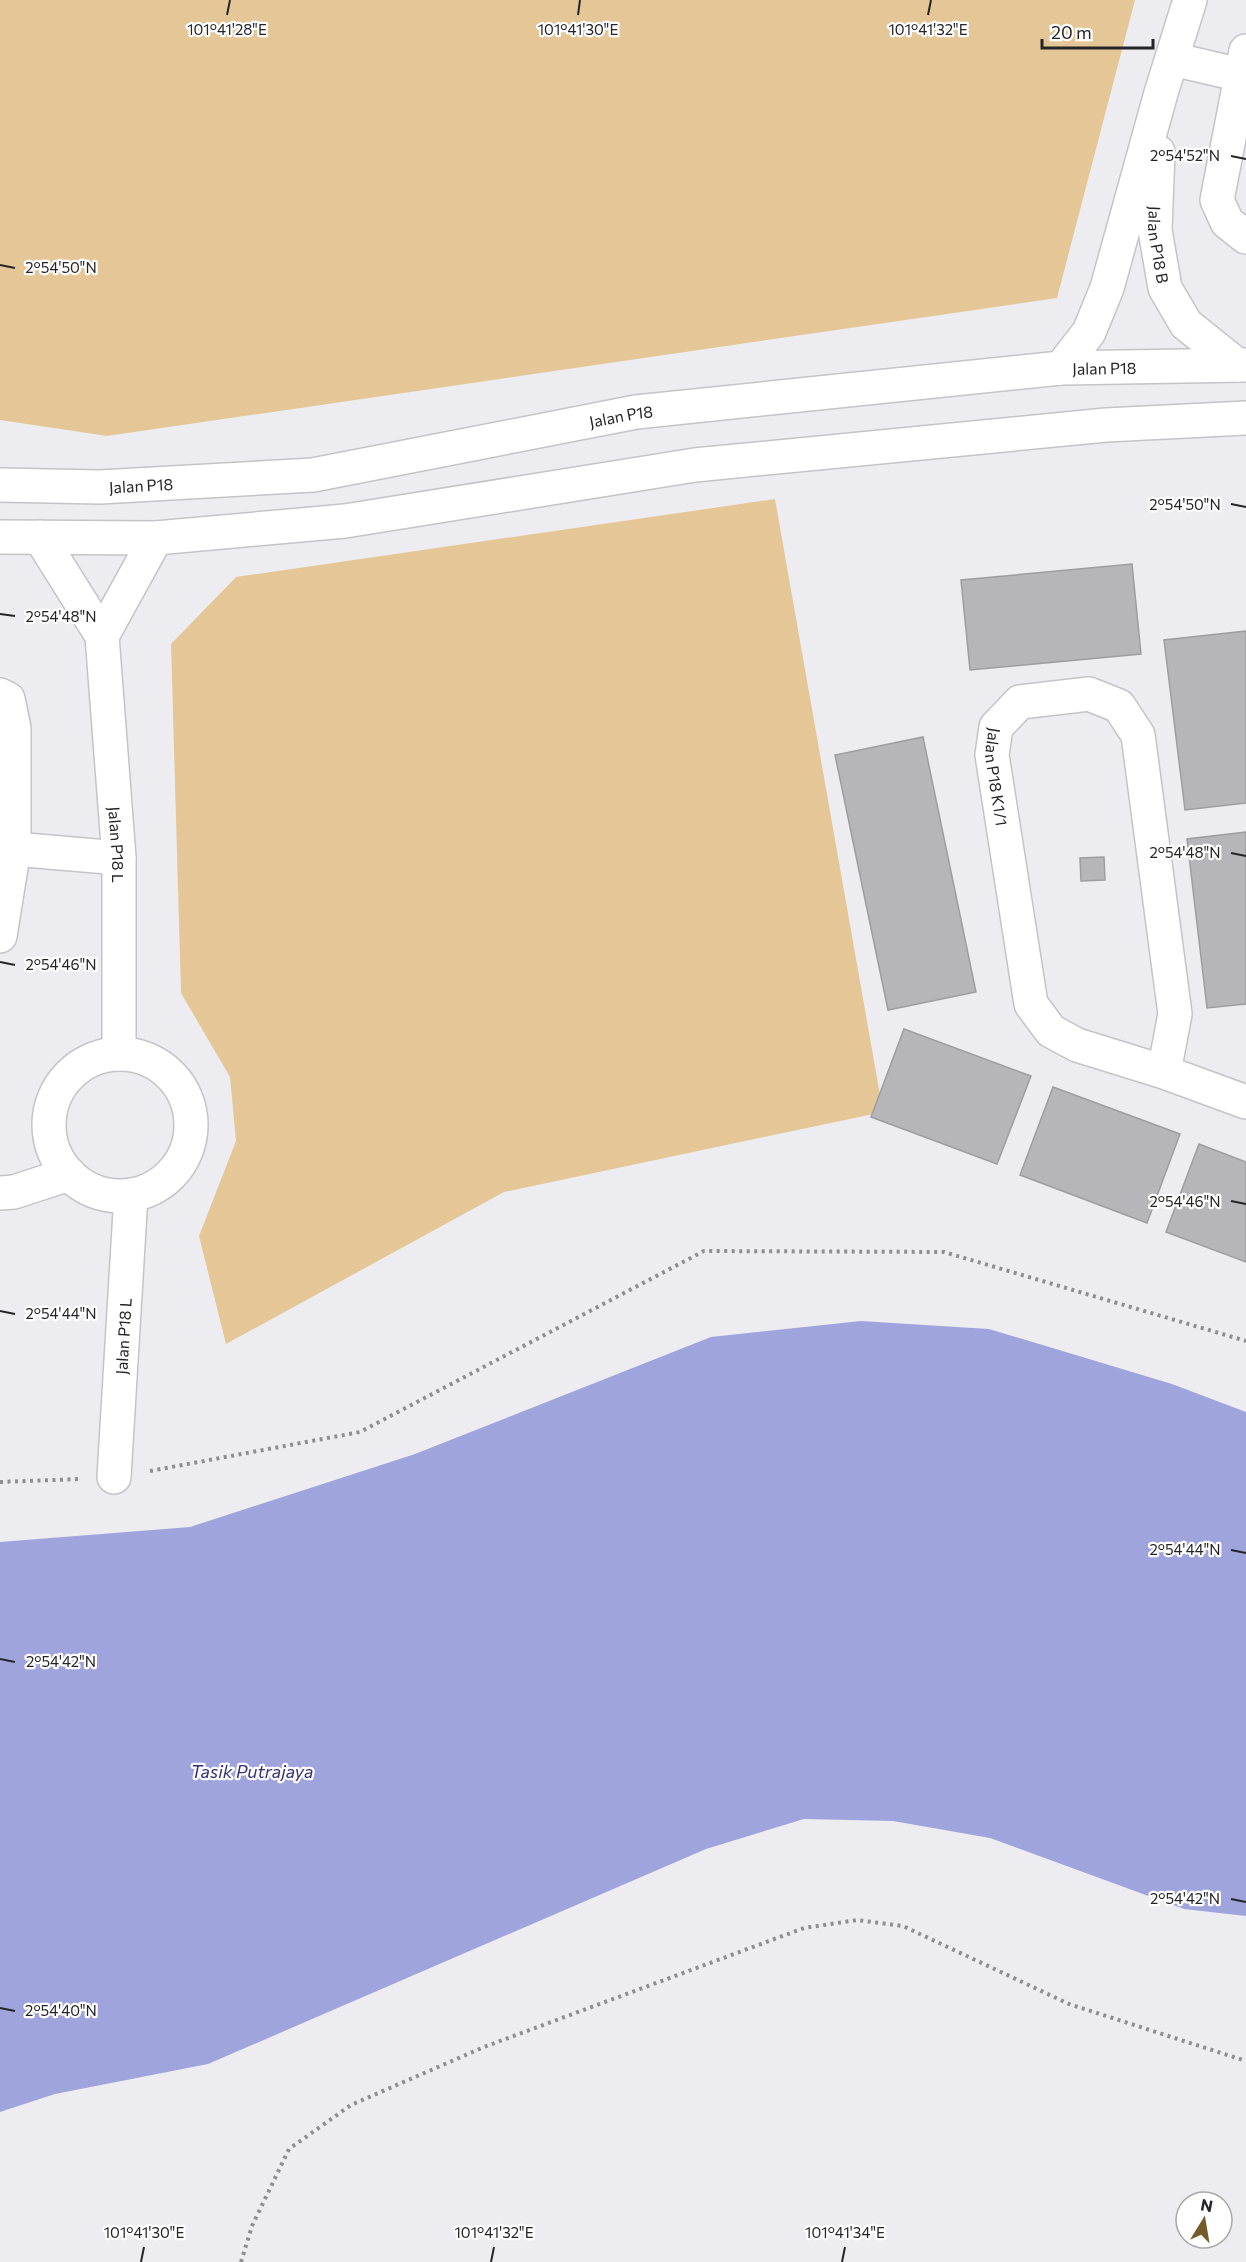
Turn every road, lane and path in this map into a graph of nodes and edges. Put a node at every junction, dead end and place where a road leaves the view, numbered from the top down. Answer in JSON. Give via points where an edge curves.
{"nodes":[{"id":1,"x":1190,"y":0,"type":"edge"},
{"id":2,"x":1172,"y":58,"type":"junction"},
{"id":3,"x":1244,"y":63,"type":"edge"},
{"id":4,"x":1161,"y":93,"type":"junction"},
{"id":5,"x":1246,"y":237,"type":"edge"},
{"id":6,"x":1242,"y":365,"type":"edge"},
{"id":7,"x":1060,"y":368,"type":"junction"},
{"id":8,"x":1246,"y":418,"type":"edge"},
{"id":9,"x":0,"y":485,"type":"edge"},
{"id":10,"x":0,"y":537,"type":"edge"},
{"id":11,"x":40,"y":537,"type":"junction"},
{"id":12,"x":156,"y":538,"type":"junction"},
{"id":13,"x":102,"y":636,"type":"junction"},
{"id":14,"x":0,"y":695,"type":"edge"},
{"id":15,"x":14,"y":849,"type":"junction"},
{"id":16,"x":119,"y":858,"type":"junction"},
{"id":17,"x":0,"y":936,"type":"edge"},
{"id":18,"x":119,"y":1054,"type":"junction"},
{"id":19,"x":1164,"y":1072,"type":"junction"},
{"id":20,"x":1246,"y":1102,"type":"edge"},
{"id":21,"x":69,"y":1174,"type":"junction"},
{"id":22,"x":0,"y":1193,"type":"edge"},
{"id":23,"x":131,"y":1195,"type":"junction"},
{"id":24,"x":1246,"y":1341,"type":"edge"},
{"id":25,"x":114,"y":1477,"type":"junction"},
{"id":26,"x":0,"y":1482,"type":"edge"},
{"id":27,"x":1246,"y":2061,"type":"edge"},
{"id":28,"x":241,"y":2262,"type":"edge"}],
"edges":[{"from":1,"to":2,"type":"street","name":"Jalan P18 B"},
{"from":2,"to":3,"type":"street"},
{"from":2,"to":4,"type":"street","name":"Jalan P18 B"},
{"from":3,"to":5,"type":"street","via":[[1217,200],[1227,222]]},
{"from":4,"to":6,"type":"street","name":"Jalan P18 B","via":[[1155,230],[1165,288],[1186,324]]},
{"from":4,"to":7,"type":"street","name":"Jalan P18 B","via":[[1107,288],[1089,332]]},
{"from":6,"to":7,"type":"street","name":"Jalan P18"},
{"from":7,"to":9,"type":"street","name":"Jalan P18","via":[[636,412],[313,475],[100,487]]},
{"from":8,"to":12,"type":"street","via":[[1106,424],[695,465],[345,521]]},
{"from":10,"to":11,"type":"street"},
{"from":11,"to":12,"type":"street"},
{"from":11,"to":13,"type":"street","name":"Jalan P18 L"},
{"from":12,"to":13,"type":"street"},
{"from":13,"to":16,"type":"street","name":"Jalan P18 L"},
{"from":14,"to":15,"type":"street","via":[[8,699],[14,728]]},
{"from":15,"to":16,"type":"street"},
{"from":15,"to":17,"type":"street"},
{"from":16,"to":18,"type":"street","name":"Jalan P18 L"},
{"from":18,"to":21,"type":"street","via":[[96,1058],[75,1069],[50,1108],[49,1132],[55,1155]]},
{"from":18,"to":23,"type":"street","via":[[141,1056],[160,1065],[187,1098],[192,1119],[183,1161],[152,1189]]},
{"from":19,"to":19,"type":"street","name":"Jalan P18 K1/1","via":[[1077,1044],[1051,1031],[1032,1004],[992,754],[996,727],[1020,702],[1089,694],[1119,706],[1138,735],[1175,1014]]},
{"from":19,"to":20,"type":"street","name":"Jalan P18 K1/1"},
{"from":21,"to":22,"type":"street"},
{"from":21,"to":23,"type":"street","via":[[97,1192]]},
{"from":23,"to":25,"type":"street","name":"Jalan P18 L"},
{"from":24,"to":25,"type":"path","via":[[944,1252],[704,1251],[360,1432]]},
{"from":25,"to":26,"type":"path"},
{"from":27,"to":28,"type":"path","via":[[1069,2004],[903,1926],[857,1920],[804,1928],[484,2047],[351,2105],[289,2149],[252,2226]]}]}
